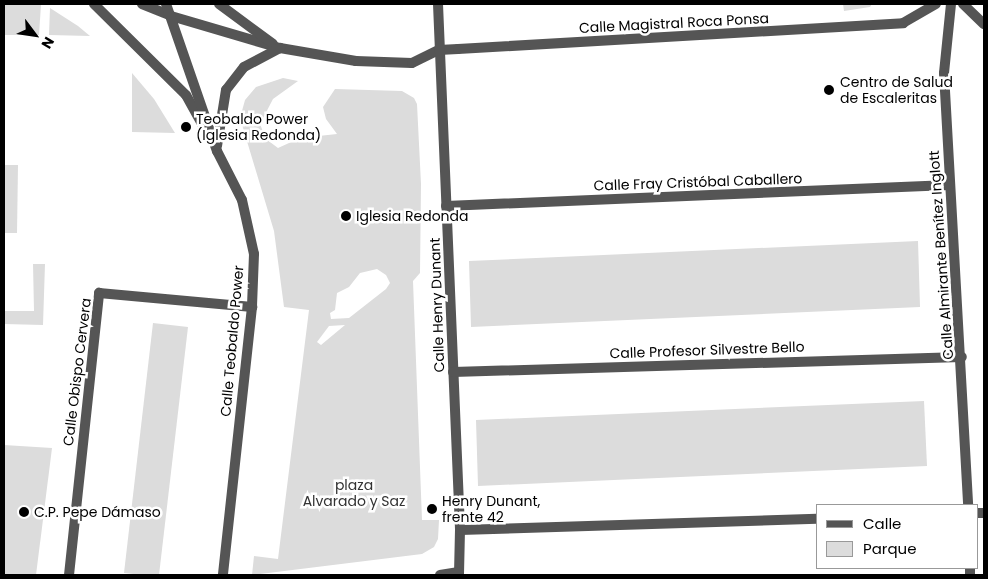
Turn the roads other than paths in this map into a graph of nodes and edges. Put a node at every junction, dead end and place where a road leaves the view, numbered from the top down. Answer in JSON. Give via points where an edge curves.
{"nodes":[{"id":1,"x":94,"y":4,"type":"edge"},
{"id":2,"x":142,"y":4,"type":"edge"},
{"id":3,"x":166,"y":4,"type":"edge"},
{"id":4,"x":219,"y":4,"type":"edge"},
{"id":5,"x":438,"y":4,"type":"edge"},
{"id":6,"x":936,"y":4,"type":"edge"},
{"id":7,"x":951,"y":4,"type":"edge"},
{"id":8,"x":963,"y":4,"type":"edge"},
{"id":9,"x":171,"y":16,"type":"junction"},
{"id":10,"x":984,"y":24,"type":"edge"},
{"id":11,"x":280,"y":48,"type":"junction"},
{"id":12,"x":438,"y":50,"type":"junction"},
{"id":13,"x":217,"y":151,"type":"junction"},
{"id":14,"x":950,"y":185,"type":"junction"},
{"id":15,"x":446,"y":206,"type":"junction"},
{"id":16,"x":252,"y":307,"type":"junction"},
{"id":17,"x":962,"y":357,"type":"junction"},
{"id":18,"x":453,"y":372,"type":"junction"},
{"id":19,"x":968,"y":504,"type":"edge"},
{"id":20,"x":816,"y":518,"type":"edge"},
{"id":21,"x":460,"y":530,"type":"junction"},
{"id":22,"x":459,"y":574,"type":"edge"},
{"id":23,"x":69,"y":575,"type":"edge"},
{"id":24,"x":223,"y":575,"type":"edge"},
{"id":25,"x":440,"y":575,"type":"edge"}],
"edges":[{"from":1,"to":13,"type":"street","via":[[186,95]]},
{"from":2,"to":9,"type":"street"},
{"from":3,"to":9,"type":"street","name":"Calle Teobaldo Power"},
{"from":4,"to":11,"type":"street"},
{"from":5,"to":12,"type":"street","name":"Calle Henry Dunant"},
{"from":6,"to":12,"type":"street","name":"Calle Magistral Roca Ponsa","via":[[903,23]]},
{"from":7,"to":14,"type":"street","name":"Calle Almirante Benítez Inglott","via":[[944,73]]},
{"from":8,"to":10,"type":"street"},
{"from":9,"to":11,"type":"street"},
{"from":9,"to":13,"type":"street","name":"Calle Teobaldo Power"},
{"from":11,"to":12,"type":"street","via":[[356,60],[412,63]]},
{"from":11,"to":13,"type":"street","via":[[244,67],[226,90]]},
{"from":12,"to":15,"type":"street","name":"Calle Henry Dunant"},
{"from":13,"to":16,"type":"street","name":"Calle Teobaldo Power","via":[[242,200],[254,254]]},
{"from":14,"to":15,"type":"street","name":"Calle Fray Cristóbal Caballero"},
{"from":14,"to":17,"type":"street","name":"Calle Almirante Benítez Inglott"},
{"from":15,"to":18,"type":"street","name":"Calle Henry Dunant"},
{"from":16,"to":23,"type":"street","name":"Calle Obispo Cervera","via":[[99,293]]},
{"from":16,"to":24,"type":"street","name":"Calle Teobaldo Power"},
{"from":17,"to":18,"type":"street","name":"Calle Profesor Silvestre Bello"},
{"from":17,"to":19,"type":"street","name":"Calle Almirante Benítez Inglott"},
{"from":18,"to":21,"type":"street","name":"Calle Henry Dunant"},
{"from":20,"to":21,"type":"street"},
{"from":21,"to":22,"type":"street","name":"Calle Henry Dunant"},
{"from":22,"to":25,"type":"street"}]}
